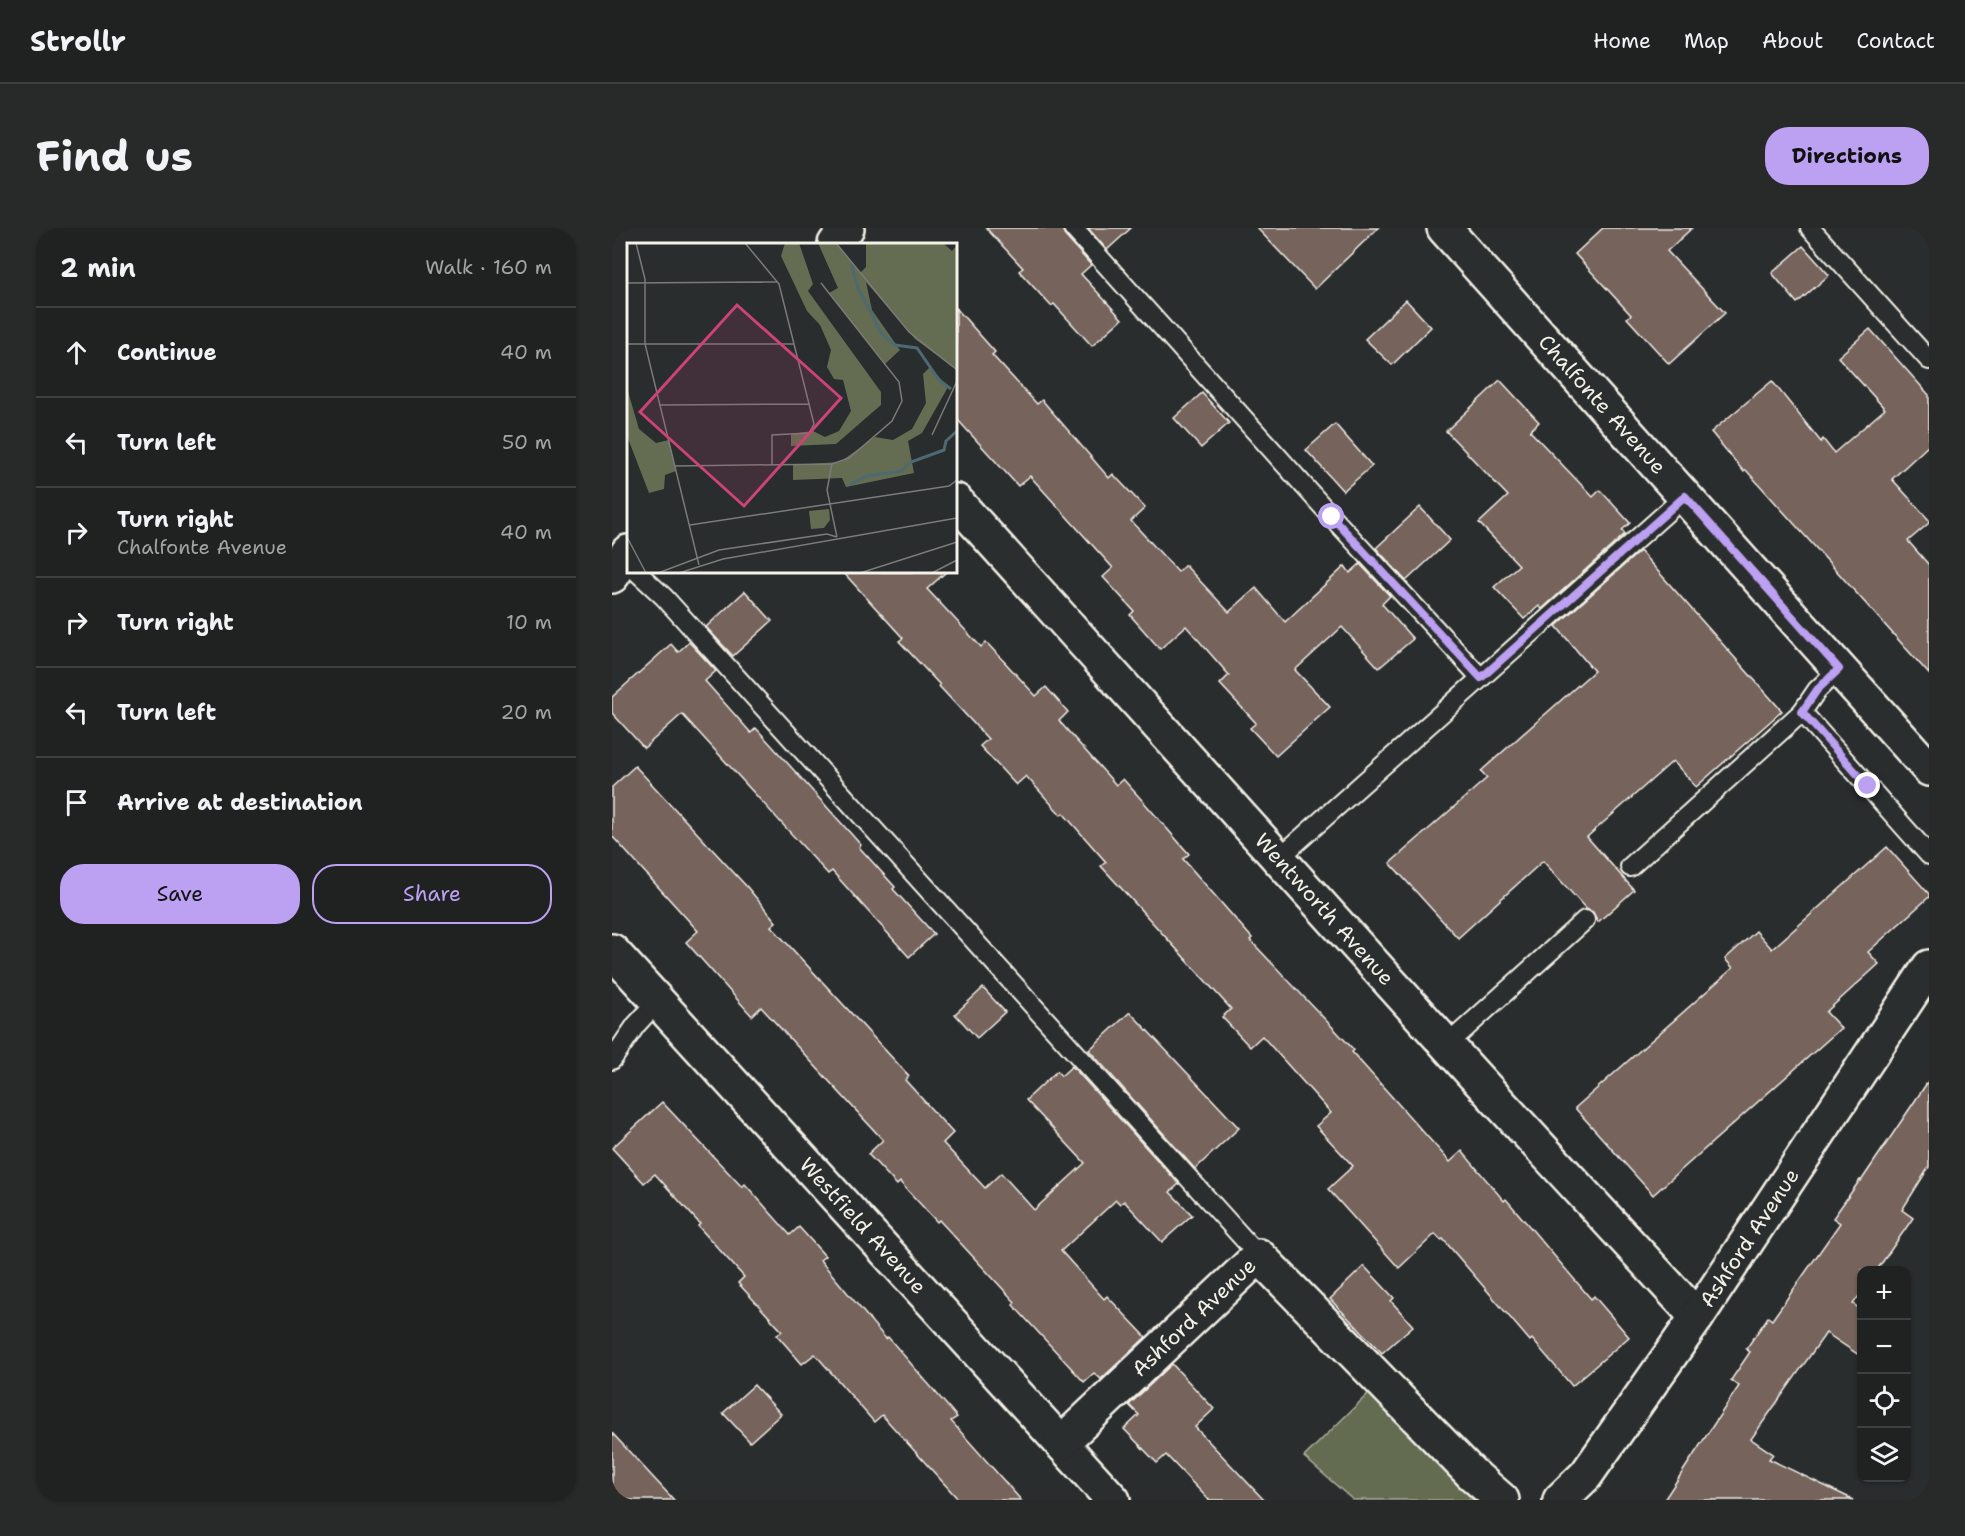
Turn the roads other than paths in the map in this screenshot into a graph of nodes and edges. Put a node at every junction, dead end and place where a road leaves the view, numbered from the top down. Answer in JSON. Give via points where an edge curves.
{"nodes":[{"id":1,"x":847,"y":228,"type":"edge"},
{"id":2,"x":1073,"y":228,"type":"edge"},
{"id":3,"x":1444,"y":228,"type":"edge"},
{"id":4,"x":1810,"y":228,"type":"edge"},
{"id":5,"x":836,"y":243,"type":"edge"},
{"id":6,"x":1929,"y":360,"type":"edge"},
{"id":7,"x":1685,"y":496,"type":"junction"},
{"id":8,"x":957,"y":502,"type":"edge"},
{"id":9,"x":636,"y":573,"type":"edge"},
{"id":10,"x":1839,"y":669,"type":"junction"},
{"id":11,"x":1481,"y":678,"type":"junction"},
{"id":12,"x":1802,"y":712,"type":"junction"},
{"id":13,"x":1929,"y":769,"type":"edge"},
{"id":14,"x":1929,"y":855,"type":"edge"},
{"id":15,"x":1278,"y":859,"type":"junction"},
{"id":16,"x":1630,"y":867,"type":"dead end"},
{"id":17,"x":1585,"y":920,"type":"dead end"},
{"id":18,"x":612,"y":951,"type":"edge"},
{"id":19,"x":1929,"y":967,"type":"edge"},
{"id":20,"x":658,"y":1001,"type":"junction"},
{"id":21,"x":1446,"y":1045,"type":"junction"},
{"id":22,"x":612,"y":1060,"type":"edge"},
{"id":23,"x":1259,"y":1256,"type":"junction"},
{"id":24,"x":1697,"y":1317,"type":"junction"},
{"id":25,"x":1061,"y":1443,"type":"junction"},
{"id":26,"x":1113,"y":1500,"type":"edge"},
{"id":27,"x":1502,"y":1500,"type":"edge"},
{"id":28,"x":1560,"y":1500,"type":"edge"}],
"edges":[{"from":1,"to":5,"type":"street"},
{"from":2,"to":11,"type":"lane"},
{"from":3,"to":7,"type":"street","name":"Chalfonte Avenue"},
{"from":4,"to":6,"type":"lane"},
{"from":7,"to":10,"type":"street","name":"Chalfonte Avenue"},
{"from":7,"to":11,"type":"lane"},
{"from":8,"to":15,"type":"street","name":"Wentworth Avenue"},
{"from":9,"to":23,"type":"lane","via":[[664,597]]},
{"from":10,"to":12,"type":"lane"},
{"from":10,"to":13,"type":"street","name":"Chalfonte Avenue"},
{"from":11,"to":15,"type":"lane"},
{"from":12,"to":14,"type":"lane"},
{"from":12,"to":16,"type":"lane"},
{"from":15,"to":21,"type":"street","name":"Wentworth Avenue"},
{"from":17,"to":21,"type":"lane"},
{"from":18,"to":20,"type":"street","name":"Westfield Avenue"},
{"from":19,"to":24,"type":"street","name":"Ashford Avenue"},
{"from":20,"to":22,"type":"lane"},
{"from":20,"to":25,"type":"street","name":"Westfield Avenue"},
{"from":21,"to":24,"type":"street","name":"Wentworth Avenue"},
{"from":23,"to":25,"type":"street","name":"Ashford Avenue"},
{"from":23,"to":27,"type":"street","name":"Ashford Avenue"},
{"from":24,"to":28,"type":"street","name":"Ashford Avenue","via":[[1586,1475]]},
{"from":25,"to":26,"type":"street","name":"Westfield Avenue"}]}
